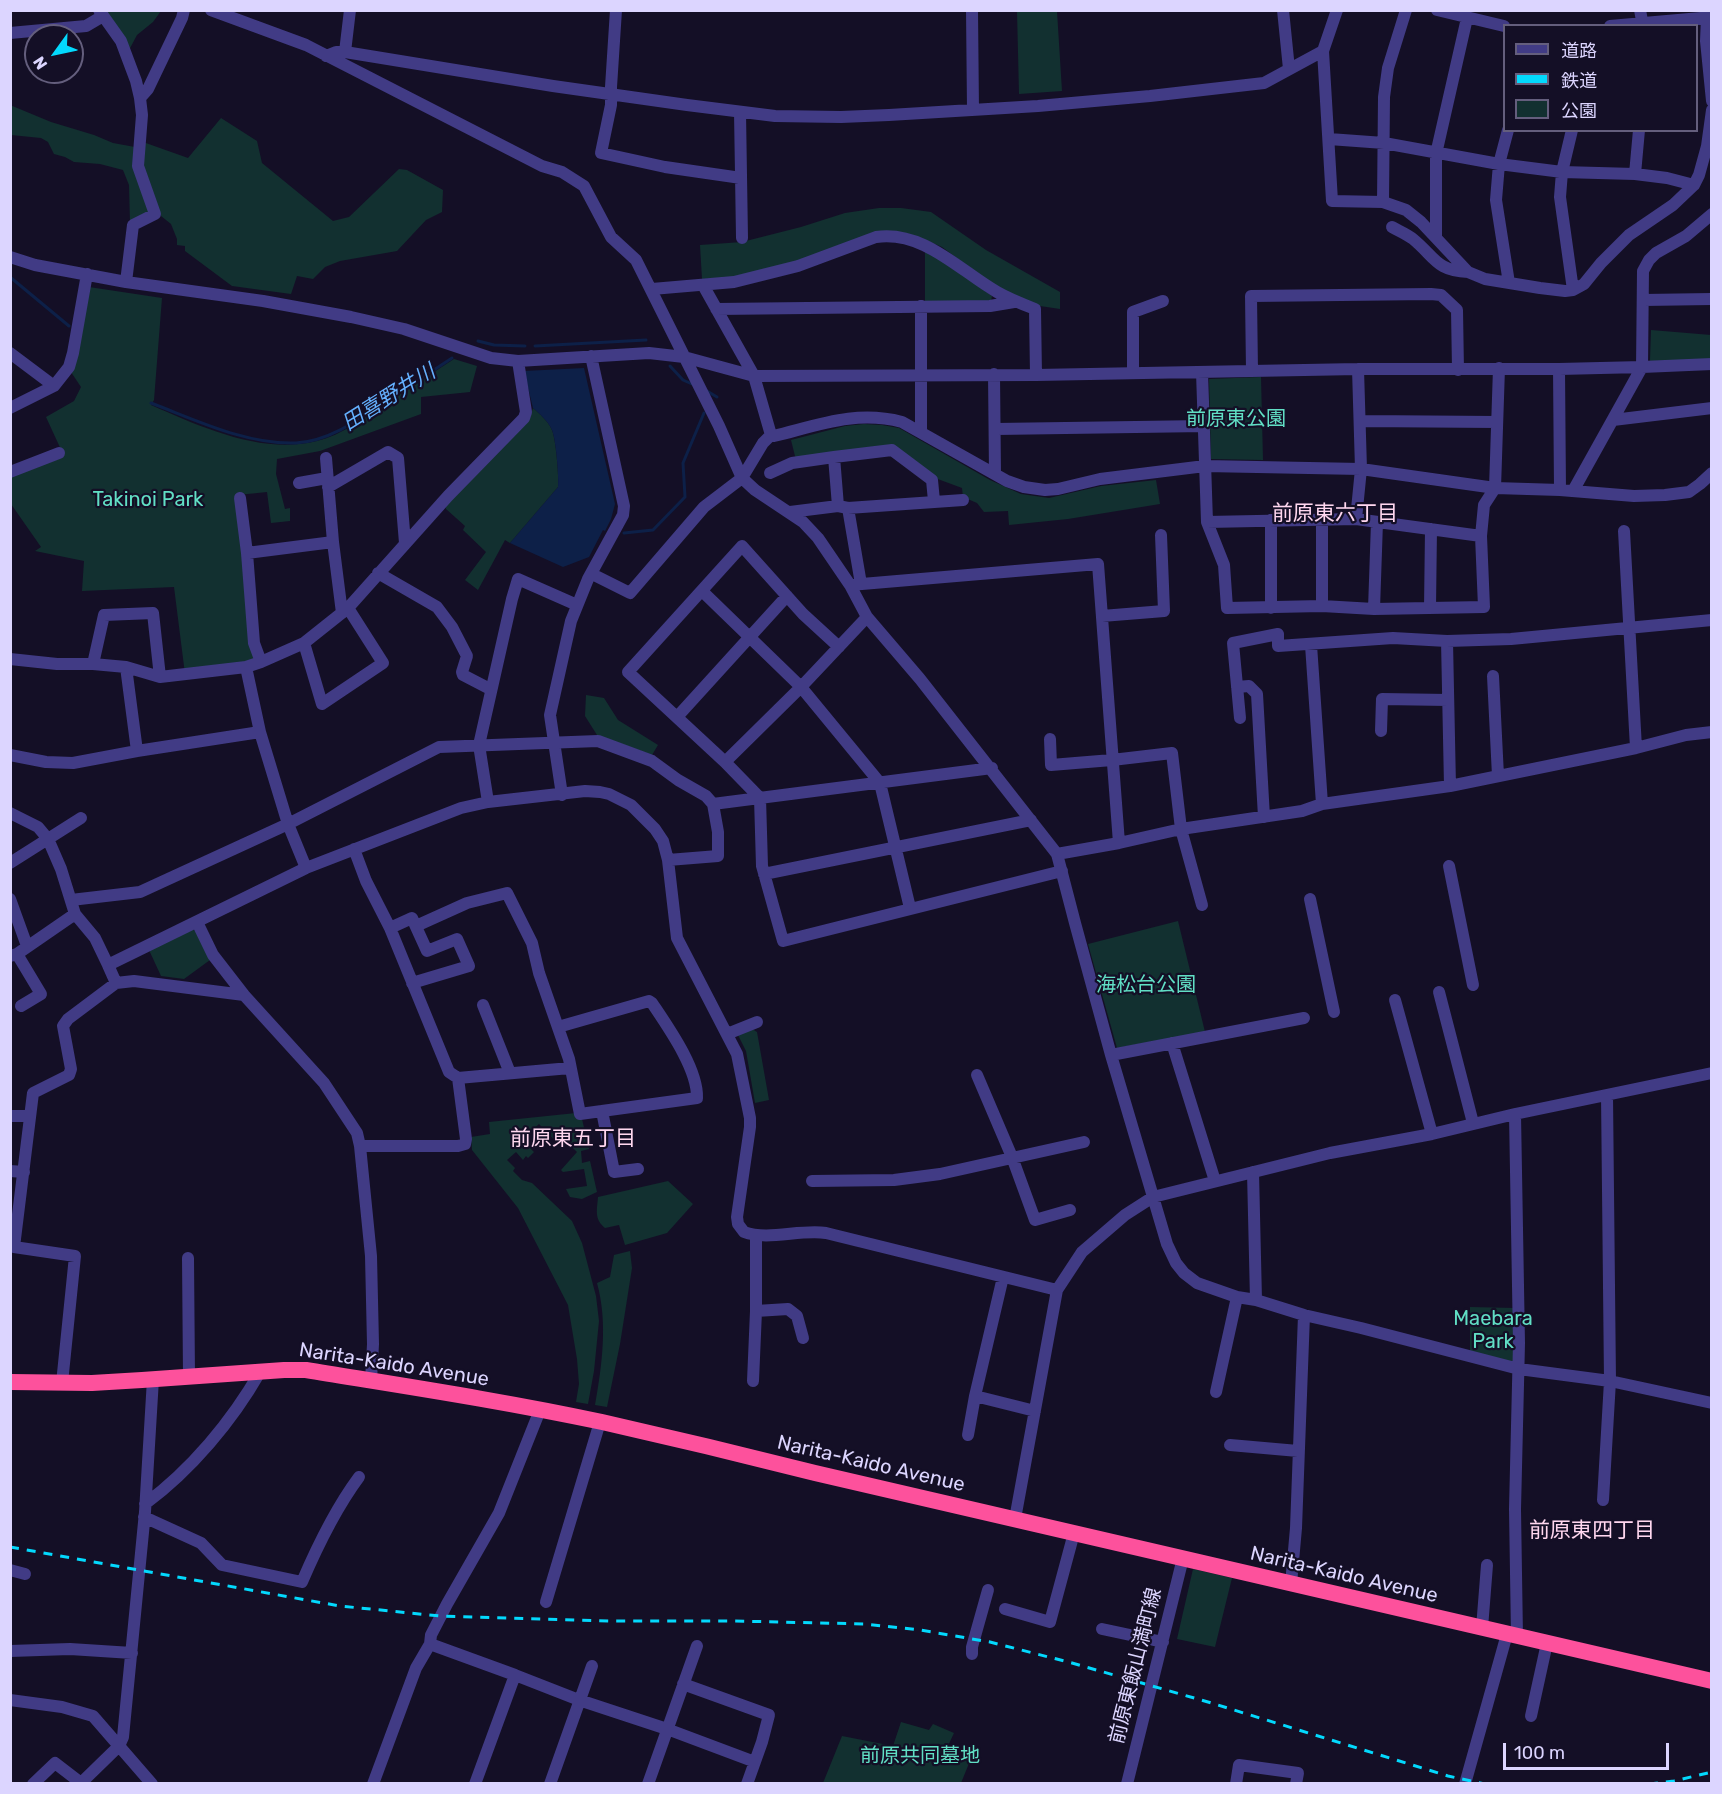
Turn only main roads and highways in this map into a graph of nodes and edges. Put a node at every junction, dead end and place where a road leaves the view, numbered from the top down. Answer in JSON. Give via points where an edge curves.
{"nodes":[{"id":1,"x":10,"y":1382,"type":"edge"},
{"id":2,"x":1712,"y":1681,"type":"edge"}],
"edges":[{"from":1,"to":2,"type":"highway","name":"Narita-Kaido Avenue","via":[[62,1383],[306,1370],[540,1410]]}]}
